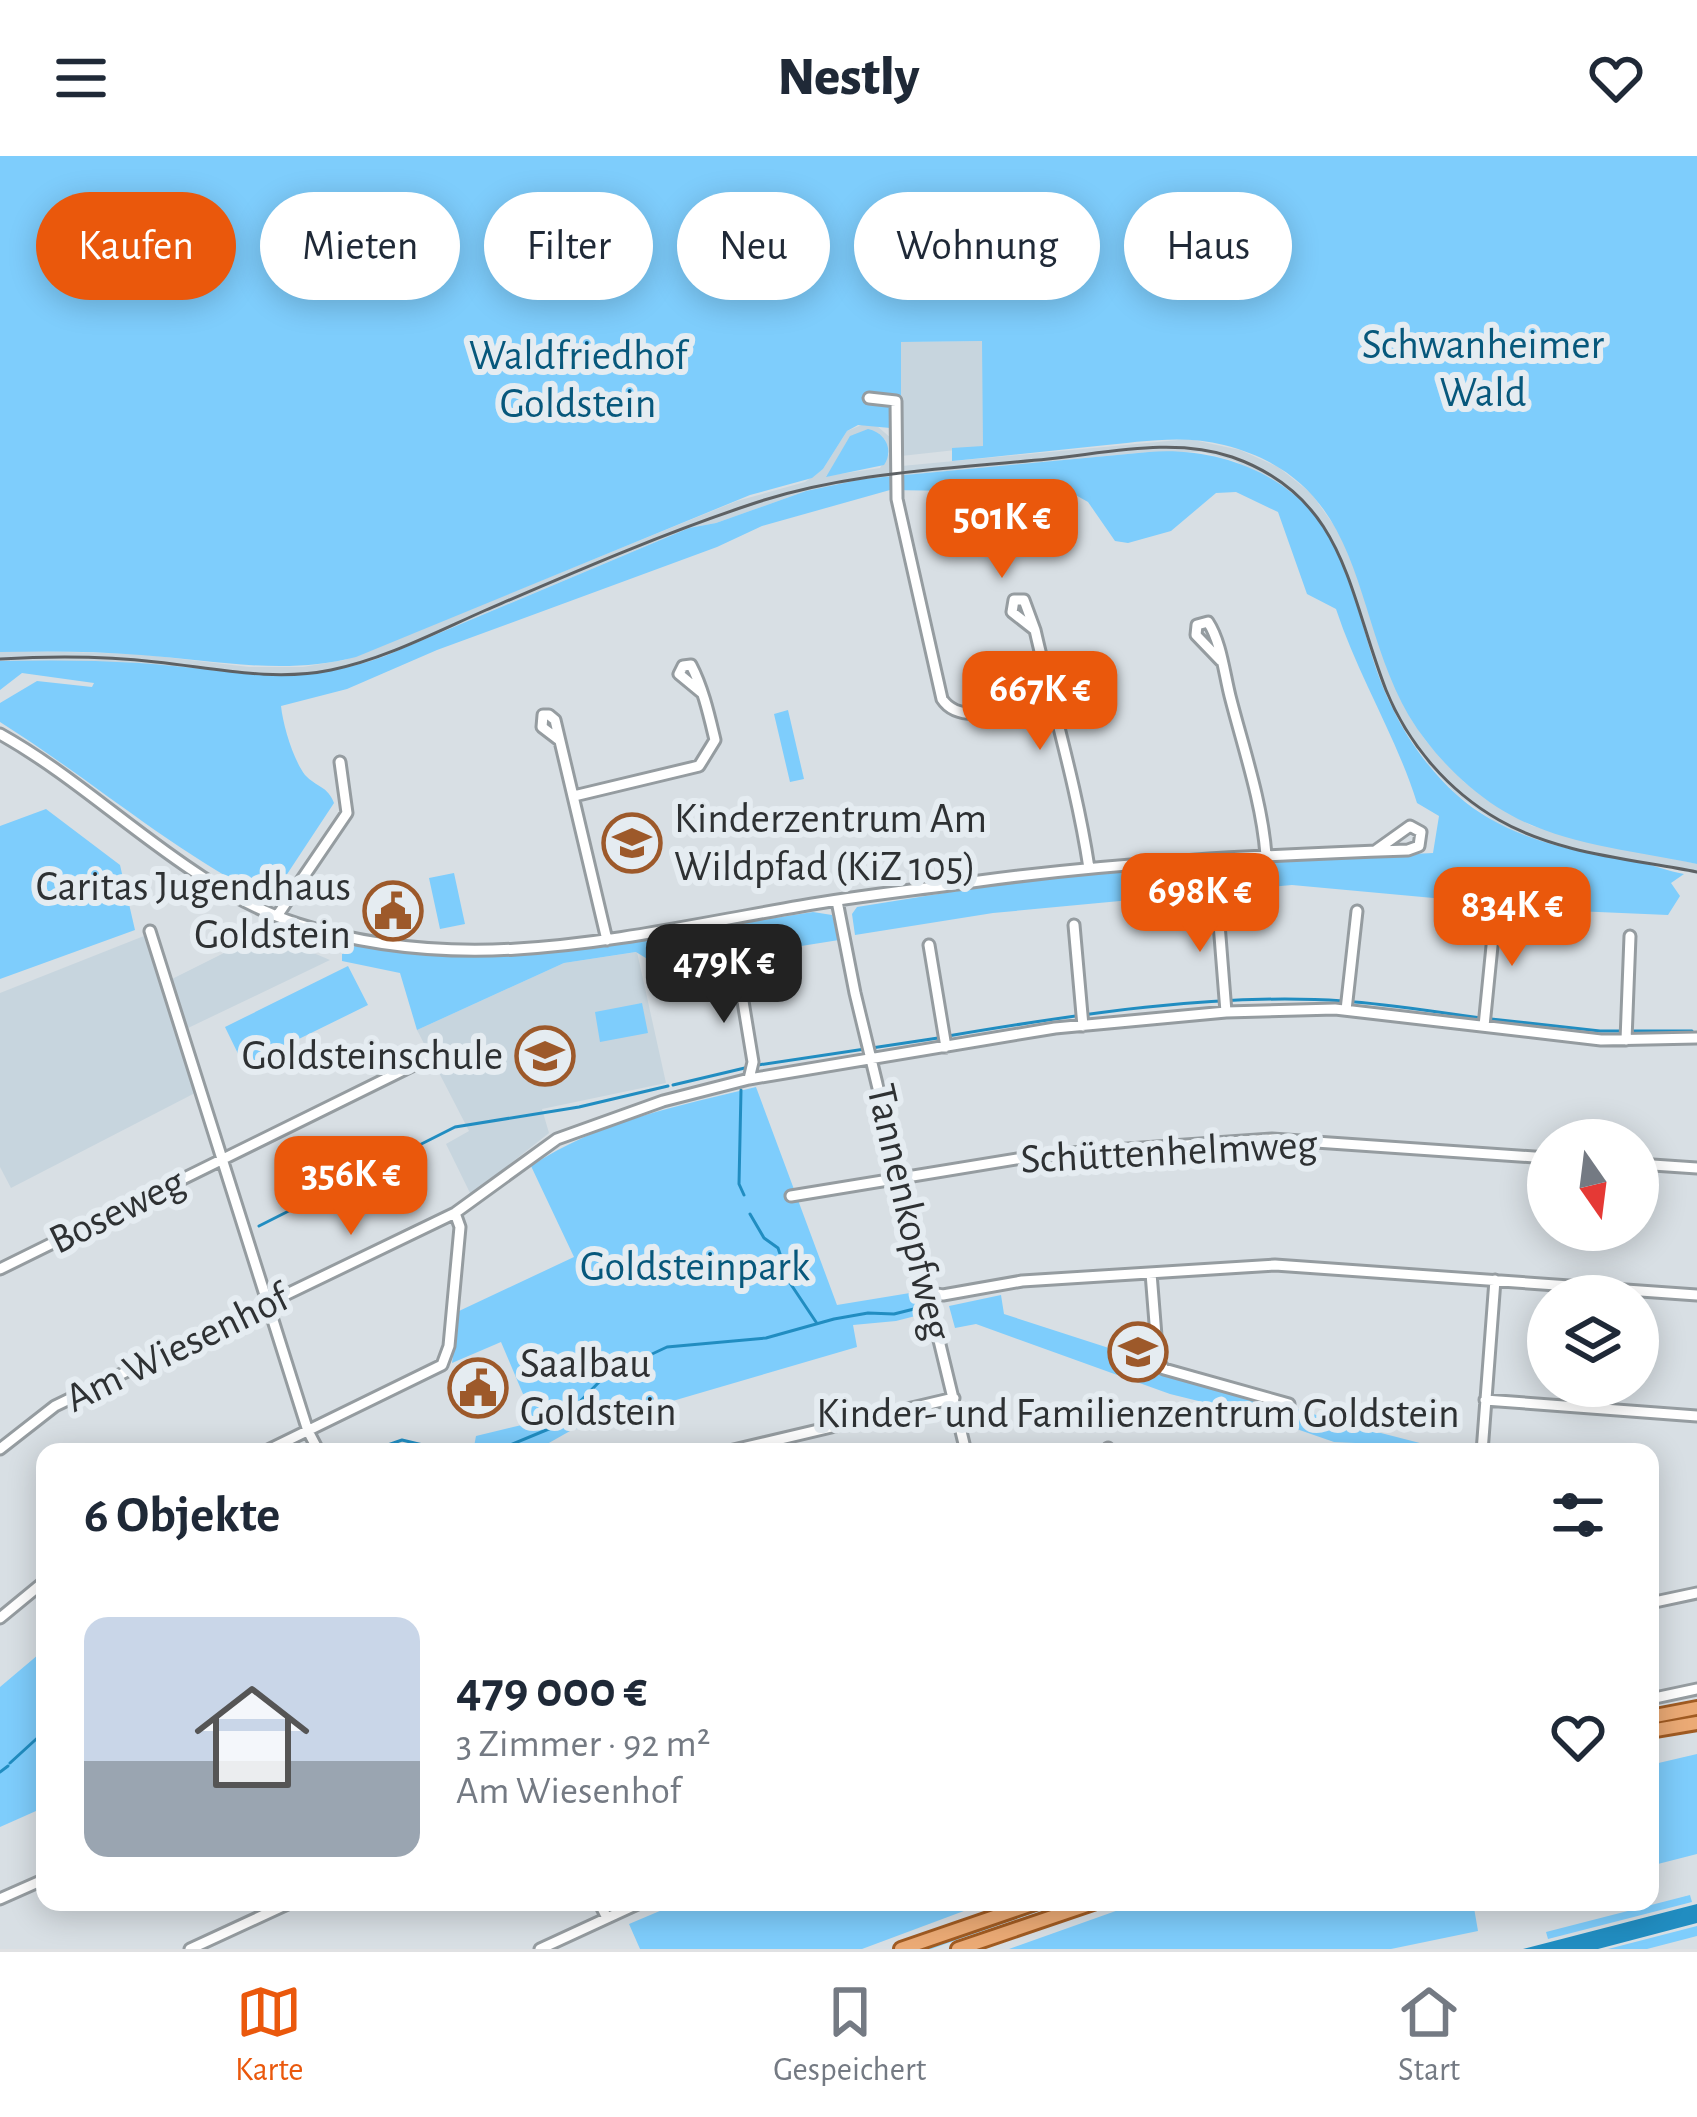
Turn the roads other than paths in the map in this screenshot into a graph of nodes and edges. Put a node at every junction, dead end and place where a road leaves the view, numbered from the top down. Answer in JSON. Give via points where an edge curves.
{"nodes":[{"id":1,"x":868,"y":398,"type":"dead end"},
{"id":2,"x":1035,"y":630,"type":"dead end"},
{"id":3,"x":1221,"y":661,"type":"dead end"},
{"id":4,"x":702,"y":694,"type":"dead end"},
{"id":5,"x":1050,"y":697,"type":"junction"},
{"id":6,"x":0,"y":734,"type":"edge"},
{"id":7,"x":559,"y":740,"type":"dead end"},
{"id":8,"x":340,"y":762,"type":"dead end"},
{"id":9,"x":574,"y":796,"type":"junction"},
{"id":10,"x":1375,"y":851,"type":"junction"},
{"id":11,"x":1266,"y":855,"type":"junction"},
{"id":12,"x":1089,"y":868,"type":"junction"},
{"id":13,"x":837,"y":902,"type":"junction"},
{"id":14,"x":1218,"y":910,"type":"dead end"},
{"id":15,"x":1357,"y":911,"type":"dead end"},
{"id":16,"x":277,"y":916,"type":"junction"},
{"id":17,"x":1074,"y":925,"type":"dead end"},
{"id":18,"x":1494,"y":926,"type":"dead end"},
{"id":19,"x":150,"y":931,"type":"dead end"},
{"id":20,"x":1630,"y":936,"type":"dead end"},
{"id":21,"x":607,"y":940,"type":"junction"},
{"id":22,"x":929,"y":944,"type":"dead end"},
{"id":23,"x":740,"y":983,"type":"dead end"},
{"id":24,"x":1347,"y":1004,"type":"junction"},
{"id":25,"x":1225,"y":1006,"type":"junction"},
{"id":26,"x":1083,"y":1020,"type":"junction"},
{"id":27,"x":1484,"y":1020,"type":"junction"},
{"id":28,"x":1625,"y":1034,"type":"junction"},
{"id":29,"x":1697,"y":1038,"type":"edge"},
{"id":30,"x":945,"y":1040,"type":"junction"},
{"id":31,"x":428,"y":1058,"type":"dead end"},
{"id":32,"x":873,"y":1059,"type":"junction"},
{"id":33,"x":749,"y":1078,"type":"junction"},
{"id":34,"x":1527,"y":1157,"type":"edge"},
{"id":35,"x":222,"y":1160,"type":"junction"},
{"id":36,"x":1659,"y":1165,"type":"edge"},
{"id":37,"x":1697,"y":1168,"type":"edge"},
{"id":38,"x":900,"y":1178,"type":"junction"},
{"id":39,"x":791,"y":1196,"type":"dead end"},
{"id":40,"x":455,"y":1213,"type":"junction"},
{"id":41,"x":0,"y":1269,"type":"edge"},
{"id":42,"x":1151,"y":1273,"type":"junction"},
{"id":43,"x":1495,"y":1280,"type":"junction"},
{"id":44,"x":927,"y":1292,"type":"junction"},
{"id":45,"x":1697,"y":1294,"type":"edge"},
{"id":46,"x":267,"y":1304,"type":"junction"},
{"id":47,"x":954,"y":1398,"type":"junction"},
{"id":48,"x":1486,"y":1400,"type":"junction"},
{"id":49,"x":1289,"y":1404,"type":"dead end"},
{"id":50,"x":1697,"y":1416,"type":"edge"},
{"id":51,"x":308,"y":1431,"type":"junction"},
{"id":52,"x":282,"y":1443,"type":"edge"},
{"id":53,"x":315,"y":1443,"type":"edge"},
{"id":54,"x":763,"y":1443,"type":"edge"},
{"id":55,"x":964,"y":1443,"type":"edge"},
{"id":56,"x":1483,"y":1443,"type":"edge"},
{"id":57,"x":0,"y":1449,"type":"edge"},
{"id":58,"x":36,"y":1588,"type":"edge"},
{"id":59,"x":1697,"y":1593,"type":"edge"},
{"id":60,"x":1659,"y":1602,"type":"edge"},
{"id":61,"x":0,"y":1618,"type":"edge"},
{"id":62,"x":1697,"y":1689,"type":"edge"},
{"id":63,"x":1659,"y":1697,"type":"edge"},
{"id":64,"x":1697,"y":1708,"type":"edge"},
{"id":65,"x":1659,"y":1715,"type":"edge"},
{"id":66,"x":1697,"y":1723,"type":"edge"},
{"id":67,"x":1659,"y":1729,"type":"edge"},
{"id":68,"x":36,"y":1883,"type":"edge"},
{"id":69,"x":0,"y":1899,"type":"edge"},
{"id":70,"x":272,"y":1911,"type":"edge"},
{"id":71,"x":604,"y":1911,"type":"edge"},
{"id":72,"x":622,"y":1911,"type":"edge"},
{"id":73,"x":1010,"y":1911,"type":"edge"},
{"id":74,"x":1065,"y":1911,"type":"edge"},
{"id":75,"x":1071,"y":1911,"type":"edge"},
{"id":76,"x":1063,"y":1914,"type":"junction"},
{"id":77,"x":607,"y":1918,"type":"junction"},
{"id":78,"x":190,"y":1949,"type":"edge"},
{"id":79,"x":540,"y":1949,"type":"edge"},
{"id":80,"x":901,"y":1949,"type":"edge"},
{"id":81,"x":958,"y":1949,"type":"edge"}],
"edges":[{"from":1,"to":5,"type":"street","via":[[896,401],[897,499],[948,708],[966,715]]},
{"from":2,"to":5,"type":"street"},
{"from":3,"to":11,"type":"street"},
{"from":4,"to":9,"type":"street","via":[[715,740],[699,766]]},
{"from":5,"to":12,"type":"street"},
{"from":6,"to":16,"type":"street","via":[[215,885]]},
{"from":7,"to":9,"type":"street"},
{"from":8,"to":16,"type":"street","via":[[347,813]]},
{"from":9,"to":21,"type":"street"},
{"from":10,"to":10,"type":"street","via":[[1415,848],[1421,832],[1404,828]]},
{"from":10,"to":11,"type":"street"},
{"from":11,"to":12,"type":"street"},
{"from":12,"to":13,"type":"street"},
{"from":13,"to":21,"type":"street"},
{"from":13,"to":32,"type":"street","name":"Tannenkopfweg"},
{"from":14,"to":25,"type":"street"},
{"from":15,"to":24,"type":"street"},
{"from":16,"to":21,"type":"street","via":[[420,951]]},
{"from":17,"to":26,"type":"street"},
{"from":18,"to":27,"type":"street"},
{"from":19,"to":35,"type":"street"},
{"from":20,"to":28,"type":"street"},
{"from":22,"to":30,"type":"street"},
{"from":23,"to":33,"type":"street"},
{"from":24,"to":25,"type":"street","name":"Am Wiesenhof"},
{"from":24,"to":27,"type":"street","name":"Am Wiesenhof"},
{"from":25,"to":26,"type":"street","name":"Am Wiesenhof"},
{"from":26,"to":30,"type":"street","name":"Am Wiesenhof"},
{"from":27,"to":28,"type":"street","name":"Am Wiesenhof"},
{"from":28,"to":29,"type":"street","name":"Am Wiesenhof"},
{"from":30,"to":32,"type":"street","name":"Am Wiesenhof"},
{"from":31,"to":35,"type":"street","name":"Boseweg"},
{"from":32,"to":33,"type":"street","name":"Am Wiesenhof"},
{"from":32,"to":38,"type":"street","name":"Tannenkopfweg"},
{"from":33,"to":40,"type":"street","name":"Am Wiesenhof","via":[[557,1138]]},
{"from":34,"to":38,"type":"street","name":"Schüttenhelmweg","via":[[1272,1139],[1041,1155]]},
{"from":35,"to":41,"type":"street","name":"Boseweg"},
{"from":35,"to":46,"type":"street"},
{"from":36,"to":37,"type":"street"},
{"from":38,"to":39,"type":"street","name":"Schüttenhelmweg"},
{"from":38,"to":44,"type":"street","name":"Tannenkopfweg"},
{"from":40,"to":46,"type":"street","name":"Am Wiesenhof"},
{"from":40,"to":51,"type":"street","via":[[446,1360]]},
{"from":42,"to":43,"type":"street","via":[[1285,1265]]},
{"from":42,"to":44,"type":"street"},
{"from":42,"to":49,"type":"street","via":[[1165,1369]]},
{"from":43,"to":45,"type":"street"},
{"from":43,"to":48,"type":"street"},
{"from":44,"to":47,"type":"street","name":"Tannenkopfweg"},
{"from":46,"to":51,"type":"street"},
{"from":46,"to":57,"type":"street","name":"Am Wiesenhof","via":[[55,1406]]},
{"from":47,"to":54,"type":"street"},
{"from":47,"to":55,"type":"street","name":"Tannenkopfweg"},
{"from":48,"to":50,"type":"street"},
{"from":48,"to":56,"type":"street"},
{"from":51,"to":52,"type":"street"},
{"from":51,"to":53,"type":"street"},
{"from":58,"to":61,"type":"street"},
{"from":59,"to":60,"type":"street"},
{"from":62,"to":63,"type":"street"},
{"from":64,"to":65,"type":"main road"},
{"from":66,"to":67,"type":"main road"},
{"from":68,"to":69,"type":"street"},
{"from":70,"to":78,"type":"street"},
{"from":71,"to":77,"type":"street"},
{"from":72,"to":77,"type":"street"},
{"from":73,"to":80,"type":"main road"},
{"from":74,"to":76,"type":"street"},
{"from":75,"to":76,"type":"main road"},
{"from":76,"to":81,"type":"main road"},
{"from":77,"to":79,"type":"street"}]}
